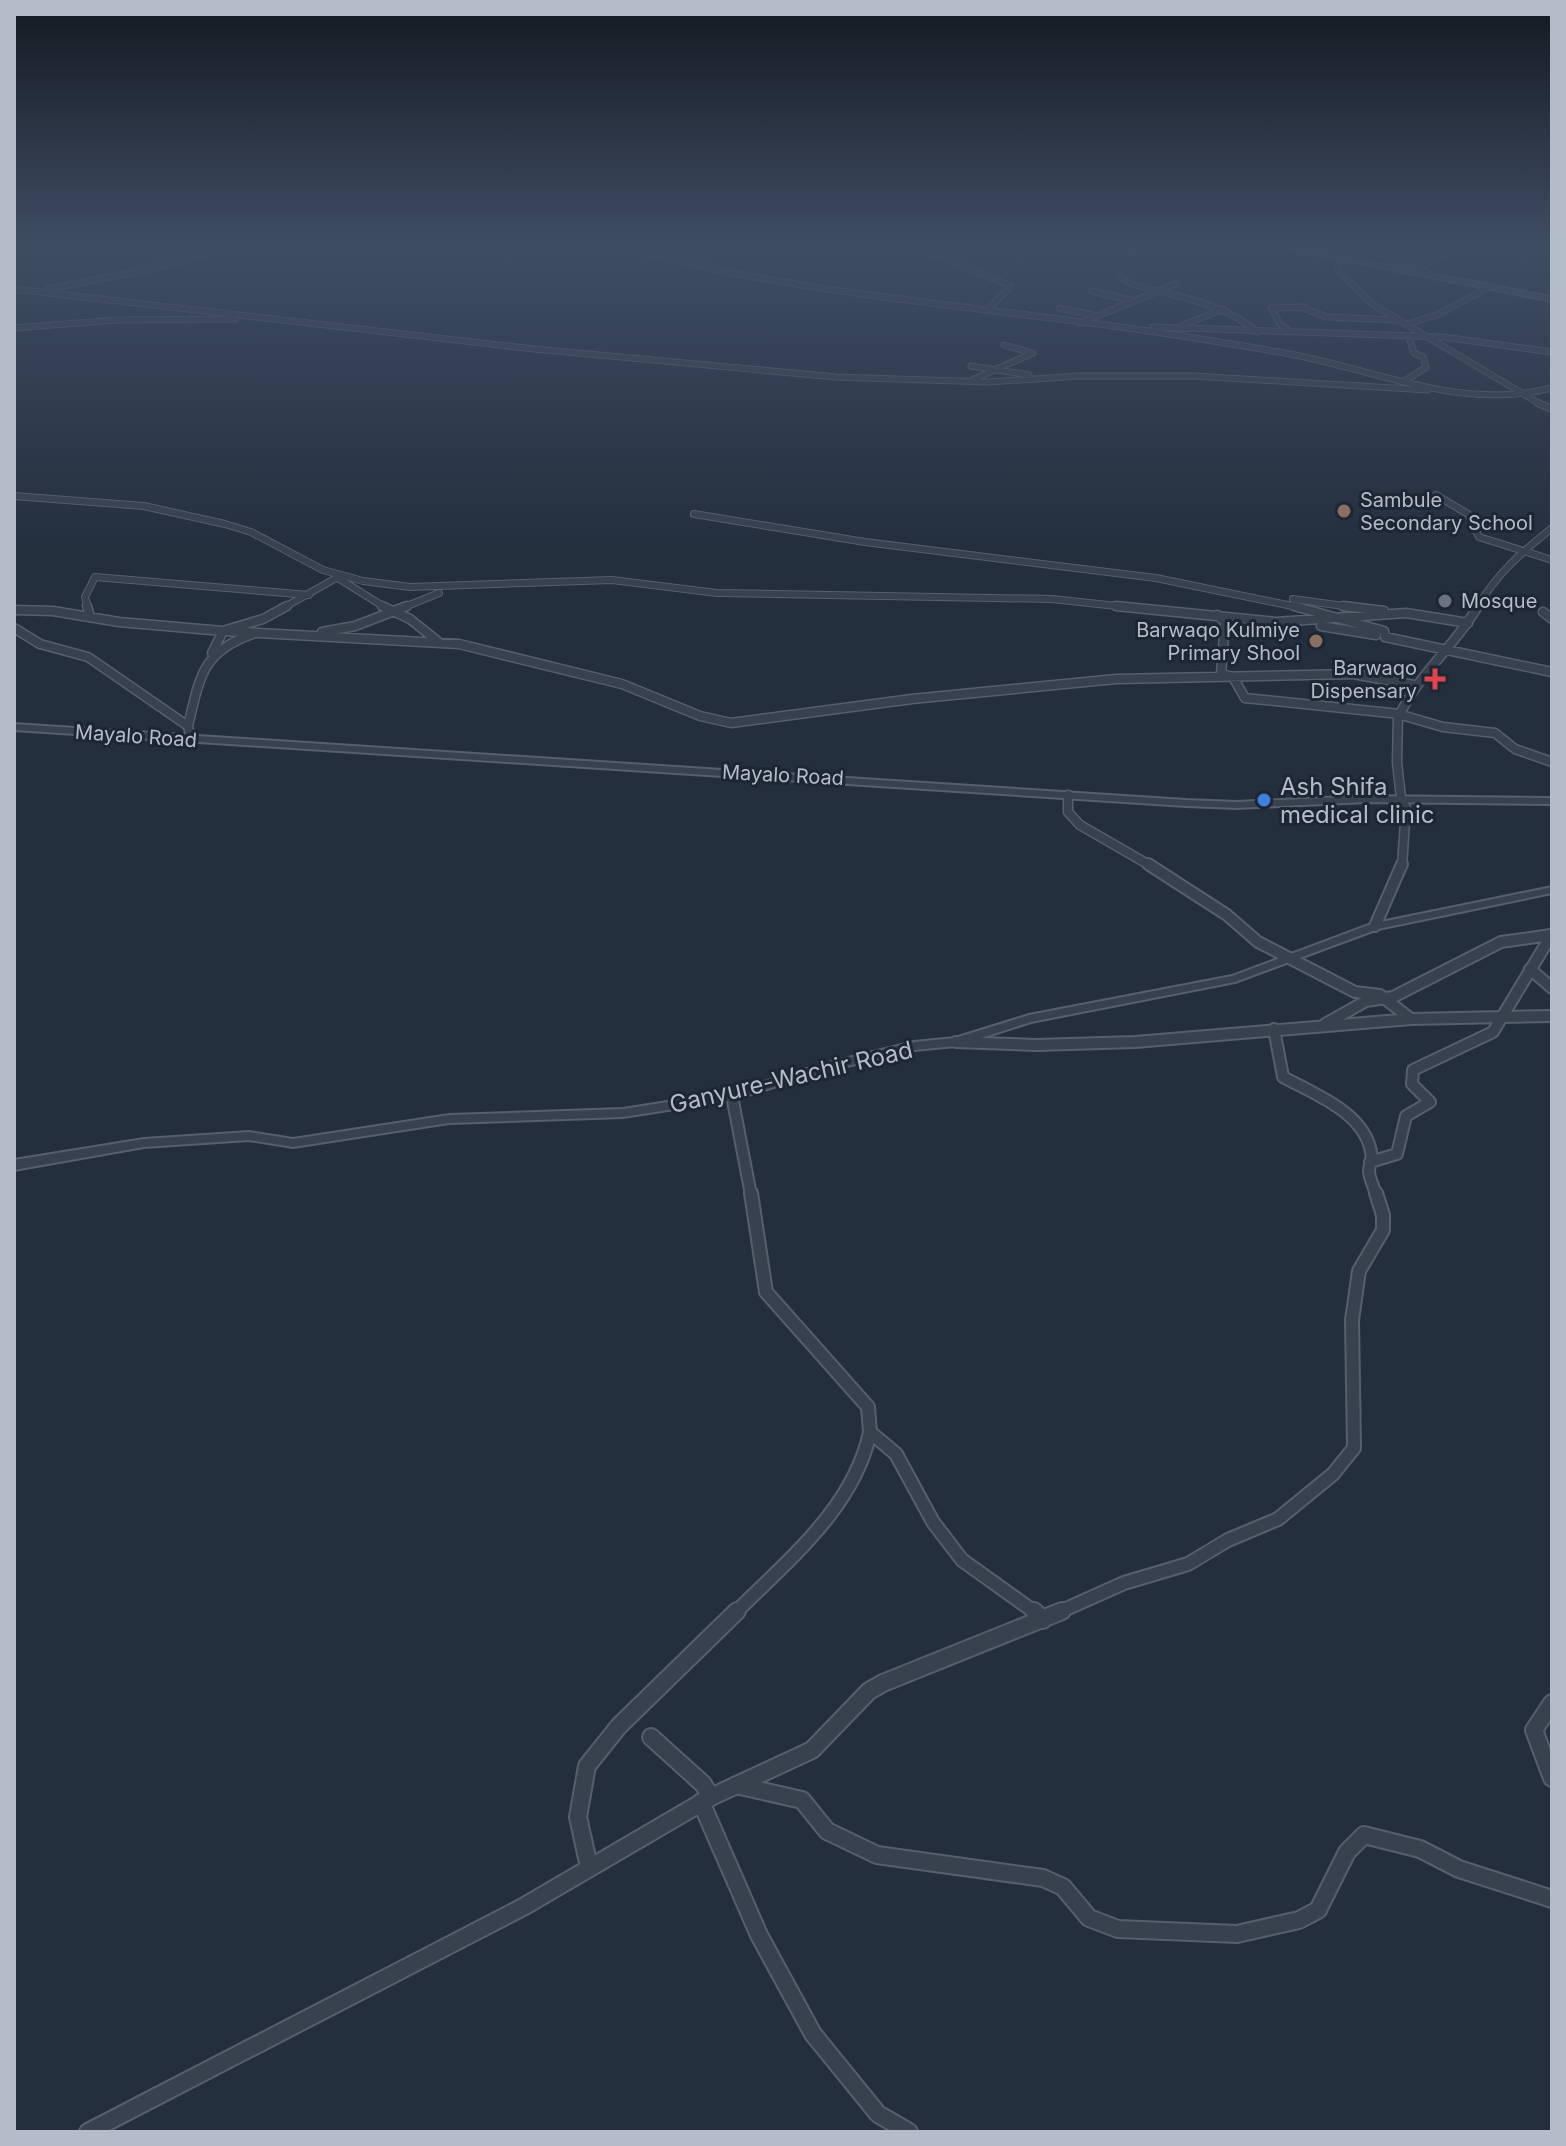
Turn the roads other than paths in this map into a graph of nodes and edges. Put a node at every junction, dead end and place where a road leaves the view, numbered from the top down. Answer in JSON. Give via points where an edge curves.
{"nodes":[{"id":1,"x":501,"y":345,"type":"edge"},
{"id":2,"x":1004,"y":345,"type":"dead end"},
{"id":3,"x":1235,"y":345,"type":"edge"},
{"id":4,"x":1412,"y":345,"type":"edge"},
{"id":5,"x":1442,"y":345,"type":"edge"},
{"id":6,"x":1494,"y":345,"type":"edge"},
{"id":7,"x":1552,"y":352,"type":"edge"},
{"id":8,"x":971,"y":366,"type":"dead end"},
{"id":9,"x":995,"y":372,"type":"junction"},
{"id":10,"x":1059,"y":377,"type":"junction"},
{"id":11,"x":1405,"y":381,"type":"junction"},
{"id":12,"x":965,"y":382,"type":"junction"},
{"id":13,"x":1552,"y":388,"type":"edge"},
{"id":14,"x":1427,"y":390,"type":"junction"},
{"id":15,"x":1521,"y":396,"type":"junction"},
{"id":16,"x":1552,"y":409,"type":"edge"},
{"id":17,"x":1436,"y":495,"type":"dead end"},
{"id":18,"x":14,"y":496,"type":"edge"},
{"id":19,"x":694,"y":514,"type":"dead end"},
{"id":20,"x":1552,"y":528,"type":"edge"},
{"id":21,"x":1523,"y":551,"type":"junction"},
{"id":22,"x":1552,"y":560,"type":"edge"},
{"id":23,"x":336,"y":575,"type":"junction"},
{"id":24,"x":477,"y":586,"type":"junction"},
{"id":25,"x":1248,"y":594,"type":"junction"},
{"id":26,"x":309,"y":595,"type":"junction"},
{"id":27,"x":393,"y":609,"type":"junction"},
{"id":28,"x":14,"y":610,"type":"edge"},
{"id":29,"x":1543,"y":612,"type":"dead end"},
{"id":30,"x":1398,"y":613,"type":"junction"},
{"id":31,"x":1217,"y":615,"type":"junction"},
{"id":32,"x":90,"y":617,"type":"junction"},
{"id":33,"x":1348,"y":619,"type":"junction"},
{"id":34,"x":1552,"y":619,"type":"edge"},
{"id":35,"x":1299,"y":623,"type":"junction"},
{"id":36,"x":1468,"y":623,"type":"junction"},
{"id":37,"x":14,"y":628,"type":"edge"},
{"id":38,"x":223,"y":631,"type":"junction"},
{"id":39,"x":260,"y":632,"type":"junction"},
{"id":40,"x":312,"y":634,"type":"junction"},
{"id":41,"x":1385,"y":637,"type":"junction"},
{"id":42,"x":440,"y":643,"type":"junction"},
{"id":43,"x":1445,"y":649,"type":"junction"},
{"id":44,"x":212,"y":653,"type":"junction"},
{"id":45,"x":1552,"y":672,"type":"edge"},
{"id":46,"x":1233,"y":677,"type":"junction"},
{"id":47,"x":1414,"y":685,"type":"junction"},
{"id":48,"x":1398,"y":714,"type":"junction"},
{"id":49,"x":188,"y":726,"type":"junction"},
{"id":50,"x":14,"y":727,"type":"edge"},
{"id":51,"x":191,"y":740,"type":"junction"},
{"id":52,"x":1552,"y":762,"type":"edge"},
{"id":53,"x":1068,"y":795,"type":"junction"},
{"id":54,"x":1401,"y":798,"type":"junction"},
{"id":55,"x":1552,"y":801,"type":"edge"},
{"id":56,"x":1552,"y":890,"type":"edge"},
{"id":57,"x":1375,"y":926,"type":"junction"},
{"id":58,"x":1551,"y":934,"type":"edge"},
{"id":59,"x":1289,"y":959,"type":"junction"},
{"id":60,"x":1530,"y":969,"type":"junction"},
{"id":61,"x":1552,"y":988,"type":"edge"},
{"id":62,"x":1380,"y":995,"type":"junction"},
{"id":63,"x":1552,"y":1016,"type":"edge"},
{"id":64,"x":1499,"y":1017,"type":"junction"},
{"id":65,"x":1411,"y":1019,"type":"junction"},
{"id":66,"x":1321,"y":1027,"type":"junction"},
{"id":67,"x":1274,"y":1029,"type":"junction"},
{"id":68,"x":956,"y":1042,"type":"junction"},
{"id":69,"x":732,"y":1096,"type":"junction"},
{"id":70,"x":1370,"y":1162,"type":"junction"},
{"id":71,"x":14,"y":1165,"type":"edge"},
{"id":72,"x":870,"y":1432,"type":"junction"},
{"id":73,"x":1043,"y":1620,"type":"junction"},
{"id":74,"x":1552,"y":1703,"type":"edge"},
{"id":75,"x":651,"y":1737,"type":"dead end"},
{"id":76,"x":1552,"y":1778,"type":"edge"},
{"id":77,"x":736,"y":1785,"type":"junction"},
{"id":78,"x":706,"y":1800,"type":"junction"},
{"id":79,"x":589,"y":1867,"type":"junction"},
{"id":80,"x":1552,"y":1899,"type":"edge"},
{"id":81,"x":88,"y":2132,"type":"edge"},
{"id":82,"x":909,"y":2132,"type":"edge"}],
"edges":[{"from":1,"to":12,"type":"street","via":[[806,375]]},
{"from":2,"to":9,"type":"street","via":[[1033,353]]},
{"from":3,"to":11,"type":"street"},
{"from":4,"to":11,"type":"street","via":[[1426,367]]},
{"from":5,"to":15,"type":"street","via":[[1484,366]]},
{"from":6,"to":7,"type":"street"},
{"from":8,"to":9,"type":"street"},
{"from":9,"to":10,"type":"street"},
{"from":9,"to":12,"type":"street"},
{"from":10,"to":12,"type":"street"},
{"from":10,"to":14,"type":"street","via":[[1194,376]]},
{"from":11,"to":14,"type":"street"},
{"from":13,"to":15,"type":"street"},
{"from":14,"to":15,"type":"street"},
{"from":15,"to":16,"type":"street"},
{"from":17,"to":21,"type":"street","via":[[1468,514],[1479,537]]},
{"from":18,"to":23,"type":"street","via":[[144,506],[225,524]]},
{"from":19,"to":25,"type":"street","via":[[868,542],[1160,576]]},
{"from":20,"to":21,"type":"street"},
{"from":21,"to":22,"type":"street"},
{"from":21,"to":36,"type":"street","via":[[1489,586]]},
{"from":23,"to":24,"type":"street","via":[[410,587]]},
{"from":23,"to":26,"type":"street"},
{"from":23,"to":27,"type":"street","via":[[370,600]]},
{"from":24,"to":27,"type":"street","via":[[426,595]]},
{"from":24,"to":31,"type":"street","via":[[612,580],[717,593],[1052,599]]},
{"from":25,"to":30,"type":"street"},
{"from":25,"to":33,"type":"street"},
{"from":26,"to":32,"type":"street","via":[[95,577],[85,597]]},
{"from":26,"to":38,"type":"street","via":[[263,619]]},
{"from":27,"to":40,"type":"street","via":[[355,626]]},
{"from":27,"to":42,"type":"street"},
{"from":28,"to":32,"type":"street"},
{"from":29,"to":34,"type":"street"},
{"from":30,"to":33,"type":"street"},
{"from":30,"to":36,"type":"street"},
{"from":31,"to":35,"type":"street"},
{"from":31,"to":46,"type":"street","via":[[1225,622],[1221,674]]},
{"from":32,"to":38,"type":"street"},
{"from":33,"to":35,"type":"street"},
{"from":33,"to":41,"type":"street","via":[[1384,631]]},
{"from":35,"to":41,"type":"street"},
{"from":36,"to":43,"type":"street"},
{"from":37,"to":49,"type":"street","via":[[40,644],[88,657]]},
{"from":38,"to":39,"type":"street"},
{"from":38,"to":44,"type":"street"},
{"from":39,"to":40,"type":"street"},
{"from":39,"to":44,"type":"street"},
{"from":40,"to":42,"type":"street"},
{"from":41,"to":43,"type":"street"},
{"from":42,"to":46,"type":"street","via":[[526,658],[731,723],[1116,679]]},
{"from":43,"to":45,"type":"street"},
{"from":43,"to":47,"type":"street"},
{"from":44,"to":49,"type":"street","via":[[203,663]]},
{"from":46,"to":47,"type":"street","via":[[1365,674]]},
{"from":46,"to":48,"type":"street","via":[[1245,698]]},
{"from":47,"to":48,"type":"street"},
{"from":48,"to":52,"type":"street","via":[[1443,727],[1495,733],[1515,749]]},
{"from":48,"to":54,"type":"street"},
{"from":49,"to":51,"type":"street"},
{"from":50,"to":51,"type":"street","name":"Mayalo Road"},
{"from":51,"to":53,"type":"street","name":"Mayalo Road"},
{"from":53,"to":54,"type":"street","name":"Mayalo Road","via":[[1237,805]]},
{"from":53,"to":59,"type":"street","via":[[1068,812],[1080,825],[1164,873]]},
{"from":54,"to":55,"type":"street","name":"Mayalo Road"},
{"from":54,"to":57,"type":"street","via":[[1406,808],[1402,868]]},
{"from":56,"to":57,"type":"street","name":"Ganyure-Wachir Road"},
{"from":57,"to":59,"type":"street","name":"Ganyure-Wachir Road"},
{"from":58,"to":60,"type":"street"},
{"from":58,"to":62,"type":"street","via":[[1501,942],[1393,997]]},
{"from":59,"to":62,"type":"street","via":[[1355,992]]},
{"from":59,"to":68,"type":"street","name":"Ganyure-Wachir Road","via":[[1235,979],[1029,1019]]},
{"from":60,"to":61,"type":"street"},
{"from":60,"to":64,"type":"street"},
{"from":62,"to":65,"type":"street"},
{"from":62,"to":66,"type":"street"},
{"from":63,"to":64,"type":"street"},
{"from":64,"to":65,"type":"street"},
{"from":64,"to":70,"type":"street","via":[[1493,1032],[1426,1059],[1413,1070],[1412,1084],[1430,1102],[1406,1116],[1397,1154]]},
{"from":65,"to":66,"type":"street"},
{"from":66,"to":67,"type":"street"},
{"from":67,"to":68,"type":"street","via":[[1121,1042]]},
{"from":67,"to":70,"type":"street","via":[[1278,1071],[1349,1117],[1372,1154]]},
{"from":68,"to":69,"type":"street","name":"Ganyure-Wachir Road","via":[[914,1046]]},
{"from":69,"to":71,"type":"street","name":"Ganyure-Wachir Road","via":[[623,1113],[449,1119],[293,1143],[249,1136],[144,1143]]},
{"from":69,"to":72,"type":"street","via":[[766,1292],[868,1407]]},
{"from":70,"to":73,"type":"street","via":[[1384,1228],[1357,1276],[1354,1448],[1333,1474],[1278,1519],[1188,1564],[1124,1583]]},
{"from":72,"to":73,"type":"street","via":[[896,1454],[933,1522],[962,1560]]},
{"from":72,"to":79,"type":"street","via":[[866,1451],[832,1514],[587,1763],[576,1836]]},
{"from":73,"to":77,"type":"street","via":[[883,1683],[812,1750]]},
{"from":74,"to":76,"type":"street","via":[[1534,1730]]},
{"from":75,"to":78,"type":"street","via":[[703,1784]]},
{"from":77,"to":78,"type":"street"},
{"from":77,"to":80,"type":"street","via":[[802,1800],[827,1831],[877,1855],[1043,1878],[1063,1887],[1089,1918],[1118,1929],[1222,1934],[1299,1920],[1318,1910],[1347,1852],[1364,1835],[1420,1849],[1459,1869]]},
{"from":78,"to":79,"type":"street"},
{"from":78,"to":82,"type":"street","via":[[759,1935],[813,2034],[878,2114]]},
{"from":79,"to":81,"type":"street","via":[[373,1987]]}]}
